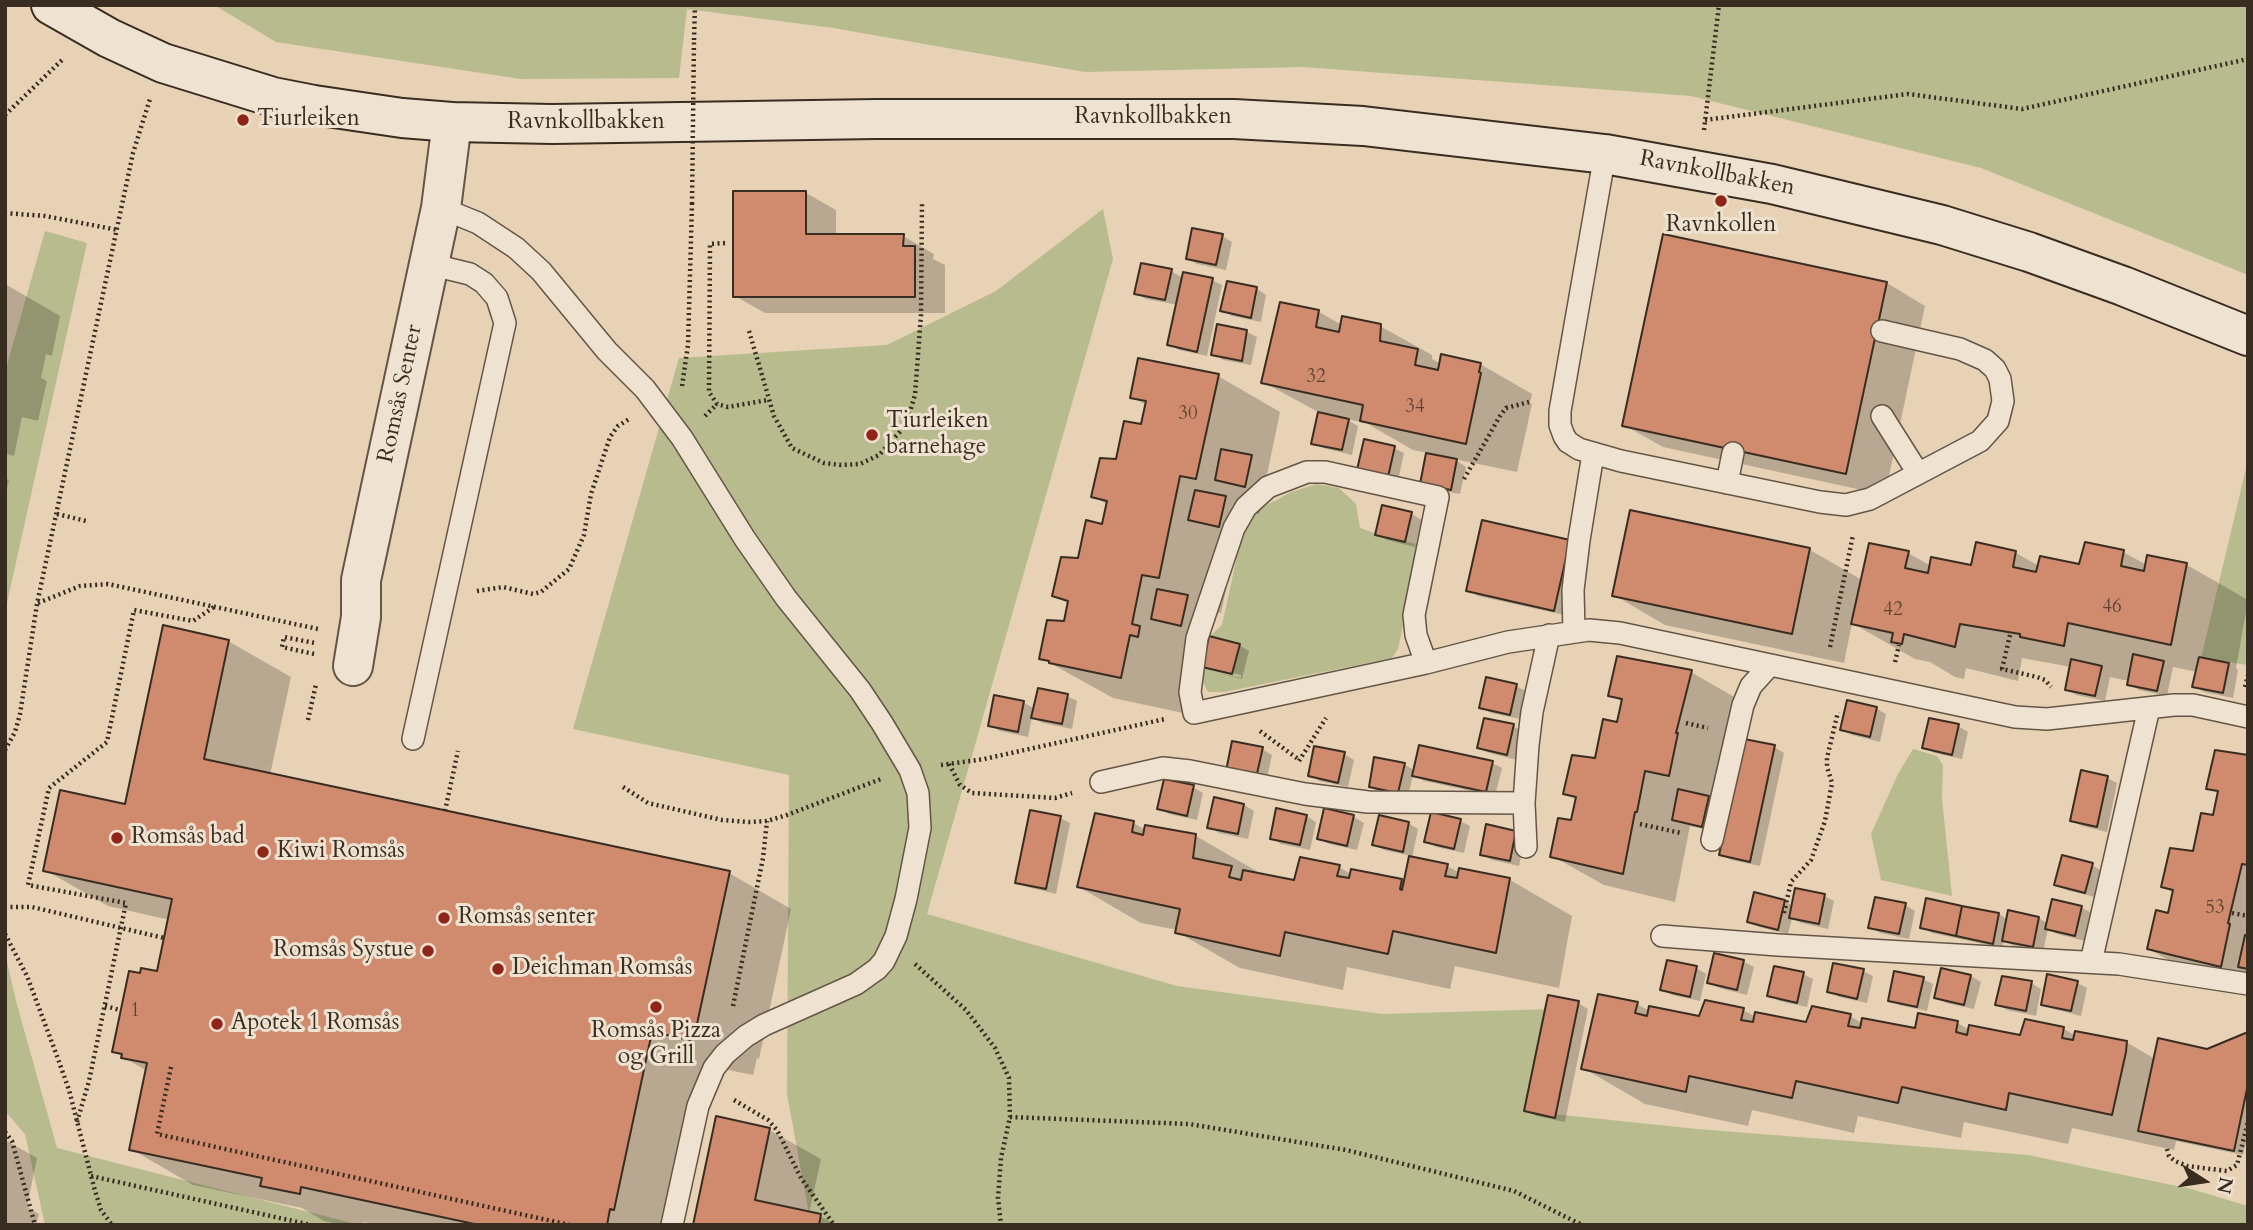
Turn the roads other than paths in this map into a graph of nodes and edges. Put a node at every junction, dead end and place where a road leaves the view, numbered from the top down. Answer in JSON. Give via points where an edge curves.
{"nodes":[{"id":1,"x":51,"y":5,"type":"edge"},
{"id":2,"x":452,"y":122,"type":"junction"},
{"id":3,"x":1605,"y":154,"type":"junction"},
{"id":4,"x":441,"y":208,"type":"junction"},
{"id":5,"x":429,"y":264,"type":"junction"},
{"id":6,"x":1882,"y":331,"type":"dead end"},
{"id":7,"x":2248,"y":336,"type":"edge"},
{"id":8,"x":1882,"y":416,"type":"dead end"},
{"id":9,"x":1733,"y":453,"type":"dead end"},
{"id":10,"x":1593,"y":454,"type":"junction"},
{"id":11,"x":1918,"y":473,"type":"junction"},
{"id":12,"x":1727,"y":483,"type":"junction"},
{"id":13,"x":1574,"y":632,"type":"junction"},
{"id":14,"x":1549,"y":635,"type":"junction"},
{"id":15,"x":1426,"y":663,"type":"junction"},
{"id":16,"x":1770,"y":665,"type":"junction"},
{"id":17,"x":336,"y":669,"type":"road end"},
{"id":18,"x":2149,"y":708,"type":"junction"},
{"id":19,"x":2248,"y":717,"type":"edge"},
{"id":20,"x":413,"y":739,"type":"dead end"},
{"id":21,"x":1101,"y":782,"type":"road end"},
{"id":22,"x":1524,"y":803,"type":"junction"},
{"id":23,"x":1712,"y":840,"type":"road end"},
{"id":24,"x":1526,"y":846,"type":"dead end"},
{"id":25,"x":1662,"y":936,"type":"dead end"},
{"id":26,"x":2091,"y":962,"type":"junction"},
{"id":27,"x":2248,"y":984,"type":"edge"},
{"id":28,"x":672,"y":1225,"type":"edge"}],
"edges":[{"from":1,"to":2,"type":"street","name":"Ravnkollbakken","via":[[163,63],[273,97],[375,115]]},
{"from":2,"to":3,"type":"street","name":"Ravnkollbakken","via":[[1234,118],[1363,126]]},
{"from":2,"to":4,"type":"street","name":"Romsås Senter"},
{"from":3,"to":7,"type":"street","name":"Ravnkollbakken","via":[[1819,194],[1942,225],[2123,286]]},
{"from":3,"to":10,"type":"lane","via":[[1561,398],[1560,425],[1567,442]]},
{"from":4,"to":5,"type":"street","name":"Romsås Senter"},
{"from":4,"to":28,"type":"lane","via":[[500,236],[533,264],[665,414],[765,569],[860,690],[896,744],[910,770],[920,806],[902,918],[884,961],[868,976],[746,1036],[725,1054],[698,1106]]},
{"from":5,"to":17,"type":"street","name":"Romsås Senter","via":[[361,580],[361,617]]},
{"from":5,"to":20,"type":"lane","via":[[470,274],[484,283],[497,298],[505,323]]},
{"from":6,"to":11,"type":"lane","via":[[1975,355],[1995,369],[2003,388],[2001,412],[1990,433]]},
{"from":8,"to":11,"type":"lane"},
{"from":9,"to":12,"type":"lane"},
{"from":10,"to":12,"type":"lane"},
{"from":10,"to":13,"type":"lane","via":[[1573,590]]},
{"from":11,"to":12,"type":"lane","via":[[1857,503],[1820,502]]},
{"from":13,"to":14,"type":"lane"},
{"from":13,"to":16,"type":"lane","via":[[1620,633]]},
{"from":14,"to":15,"type":"lane"},
{"from":14,"to":22,"type":"lane","via":[[1532,712]]},
{"from":15,"to":15,"type":"lane","via":[[1194,713],[1190,692],[1196,638],[1234,528],[1246,507],[1268,487],[1307,472],[1438,497],[1414,615]]},
{"from":16,"to":18,"type":"lane","via":[[2037,719]]},
{"from":16,"to":23,"type":"lane","via":[[1751,686],[1743,705]]},
{"from":18,"to":19,"type":"lane","via":[[2193,705]]},
{"from":18,"to":26,"type":"lane"},
{"from":21,"to":22,"type":"lane","via":[[1163,768],[1367,802]]},
{"from":22,"to":24,"type":"lane"},
{"from":25,"to":26,"type":"lane"},
{"from":26,"to":27,"type":"lane"}]}
